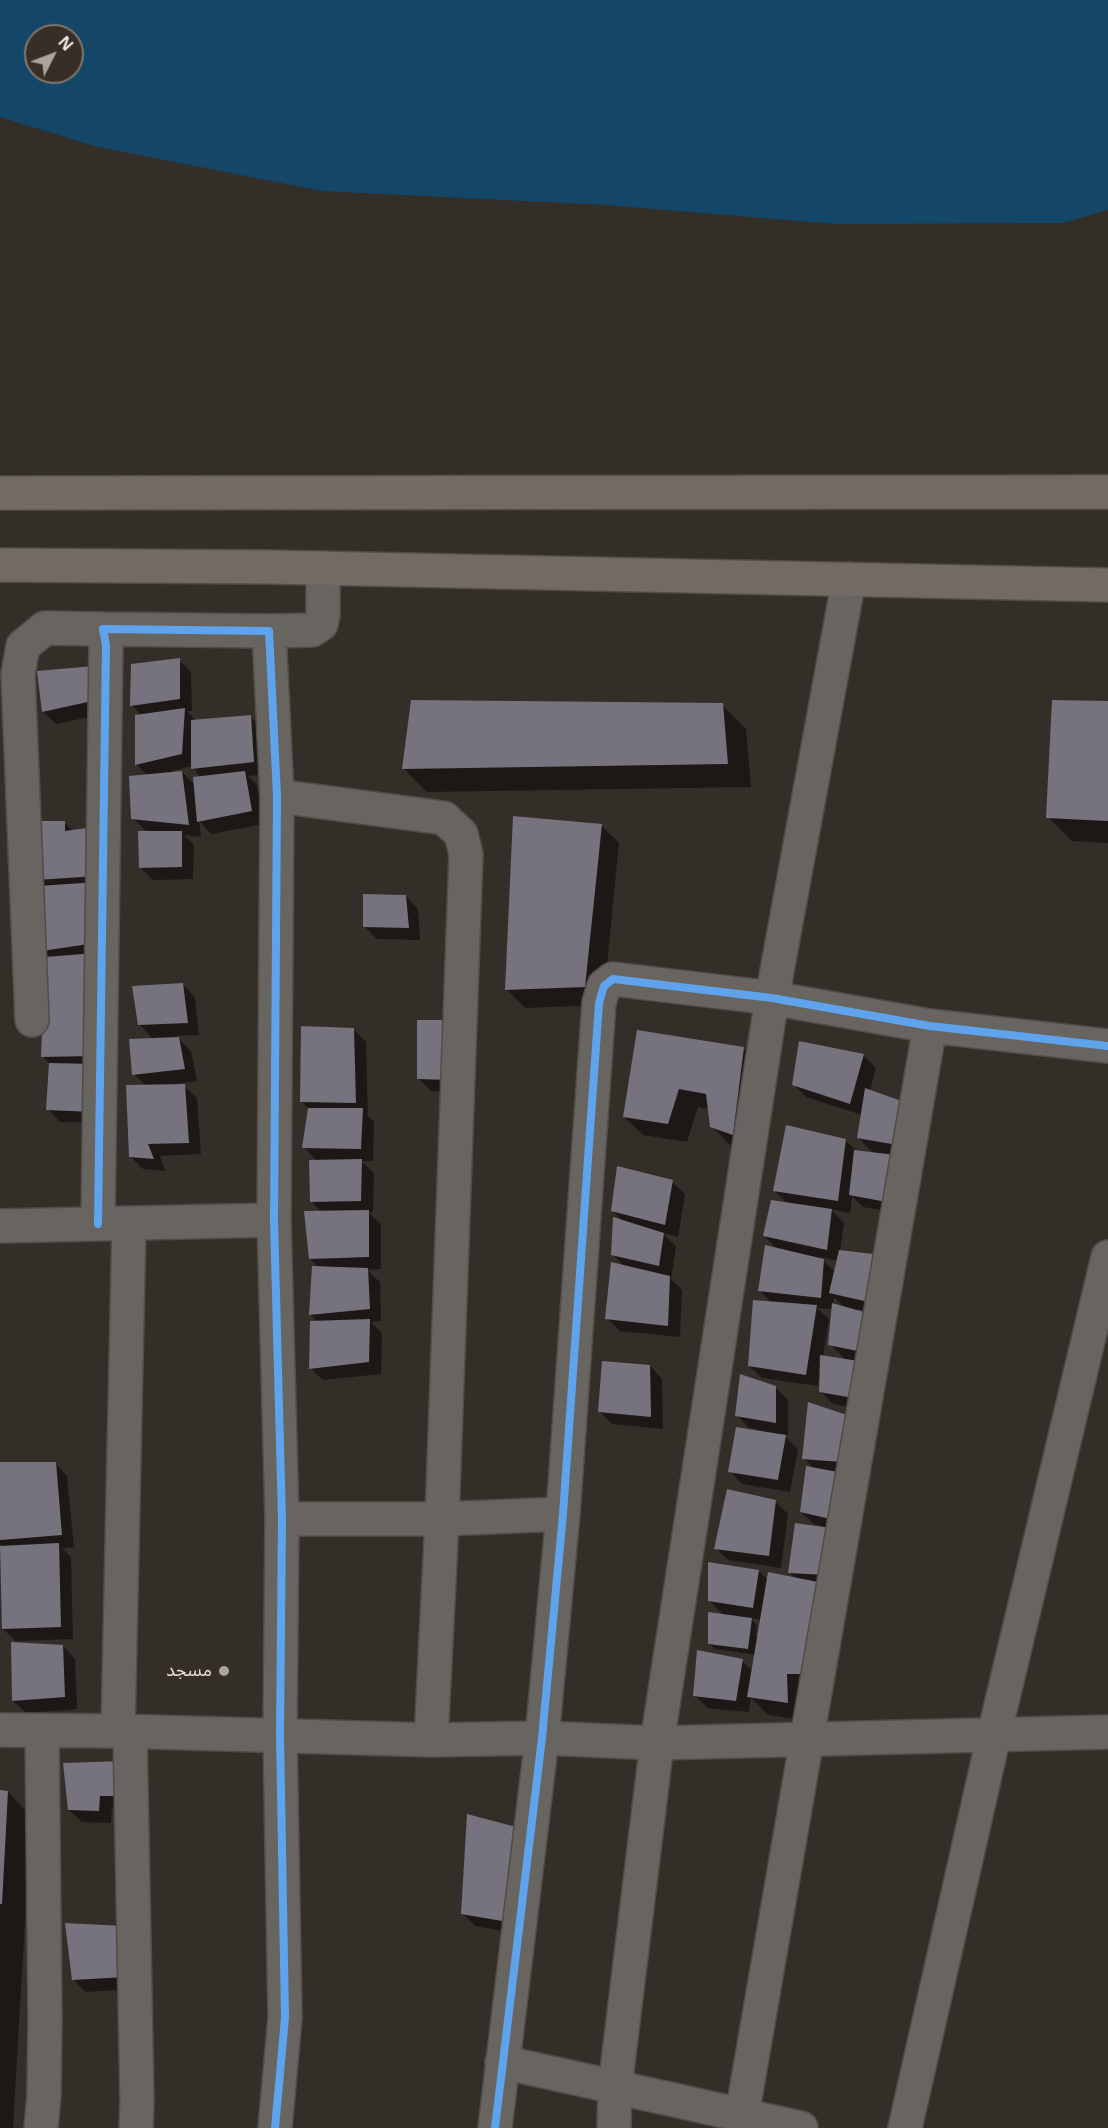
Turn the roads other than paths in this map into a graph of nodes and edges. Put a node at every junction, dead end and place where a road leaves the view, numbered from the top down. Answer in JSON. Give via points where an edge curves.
{"nodes":[{"id":1,"x":1108,"y":492,"type":"edge"},
{"id":2,"x":0,"y":493,"type":"edge"},
{"id":3,"x":0,"y":565,"type":"edge"},
{"id":4,"x":323,"y":568,"type":"junction"},
{"id":5,"x":849,"y":579,"type":"junction"},
{"id":6,"x":1108,"y":585,"type":"edge"},
{"id":7,"x":103,"y":629,"type":"junction"},
{"id":8,"x":269,"y":631,"type":"junction"},
{"id":9,"x":277,"y":796,"type":"junction"},
{"id":10,"x":772,"y":998,"type":"junction"},
{"id":11,"x":32,"y":1020,"type":"dead end"},
{"id":12,"x":930,"y":1026,"type":"junction"},
{"id":13,"x":1108,"y":1046,"type":"edge"},
{"id":14,"x":274,"y":1220,"type":"junction"},
{"id":15,"x":114,"y":1223,"type":"junction"},
{"id":16,"x":0,"y":1226,"type":"edge"},
{"id":17,"x":1108,"y":1257,"type":"edge"},
{"id":18,"x":563,"y":1514,"type":"junction"},
{"id":19,"x":282,"y":1519,"type":"junction"},
{"id":20,"x":442,"y":1519,"type":"junction"},
{"id":21,"x":0,"y":1730,"type":"edge"},
{"id":22,"x":42,"y":1731,"type":"junction"},
{"id":23,"x":124,"y":1731,"type":"junction"},
{"id":24,"x":1108,"y":1732,"type":"edge"},
{"id":25,"x":280,"y":1735,"type":"junction"},
{"id":26,"x":994,"y":1735,"type":"junction"},
{"id":27,"x":542,"y":1738,"type":"junction"},
{"id":28,"x":808,"y":1739,"type":"junction"},
{"id":29,"x":431,"y":1740,"type":"junction"},
{"id":30,"x":657,"y":1743,"type":"junction"},
{"id":31,"x":502,"y":2062,"type":"junction"},
{"id":32,"x":615,"y":2087,"type":"junction"},
{"id":33,"x":742,"y":2115,"type":"junction"},
{"id":34,"x":41,"y":2128,"type":"edge"},
{"id":35,"x":136,"y":2128,"type":"edge"},
{"id":36,"x":275,"y":2128,"type":"edge"},
{"id":37,"x":495,"y":2128,"type":"edge"},
{"id":38,"x":614,"y":2128,"type":"edge"},
{"id":39,"x":801,"y":2128,"type":"edge"},
{"id":40,"x":905,"y":2128,"type":"edge"}],
"edges":[{"from":1,"to":2,"type":"main road"},
{"from":3,"to":4,"type":"main road"},
{"from":4,"to":5,"type":"main road"},
{"from":4,"to":8,"type":"street","via":[[321,624],[312,630]]},
{"from":5,"to":6,"type":"main road"},
{"from":5,"to":10,"type":"street"},
{"from":7,"to":8,"type":"street"},
{"from":7,"to":11,"type":"street","via":[[45,628],[23,646],[18,674]]},
{"from":7,"to":15,"type":"street"},
{"from":8,"to":9,"type":"street"},
{"from":9,"to":14,"type":"street"},
{"from":9,"to":20,"type":"street","via":[[444,818],[461,834],[466,854]]},
{"from":10,"to":12,"type":"street"},
{"from":10,"to":18,"type":"street","via":[[614,979],[604,986],[599,1003]]},
{"from":10,"to":30,"type":"street"},
{"from":12,"to":13,"type":"street"},
{"from":12,"to":28,"type":"street"},
{"from":14,"to":15,"type":"street"},
{"from":14,"to":19,"type":"street"},
{"from":15,"to":16,"type":"street"},
{"from":15,"to":23,"type":"street"},
{"from":17,"to":26,"type":"street"},
{"from":18,"to":20,"type":"street"},
{"from":18,"to":27,"type":"street"},
{"from":19,"to":20,"type":"street"},
{"from":19,"to":25,"type":"street"},
{"from":20,"to":29,"type":"street"},
{"from":21,"to":22,"type":"street"},
{"from":22,"to":23,"type":"street"},
{"from":22,"to":34,"type":"street","via":[[45,2020]]},
{"from":23,"to":25,"type":"street"},
{"from":23,"to":35,"type":"street"},
{"from":24,"to":26,"type":"street"},
{"from":25,"to":29,"type":"street"},
{"from":25,"to":36,"type":"street","via":[[285,2018]]},
{"from":26,"to":28,"type":"street"},
{"from":26,"to":40,"type":"street"},
{"from":27,"to":29,"type":"street"},
{"from":27,"to":30,"type":"street"},
{"from":27,"to":31,"type":"street"},
{"from":28,"to":30,"type":"street"},
{"from":28,"to":33,"type":"street"},
{"from":30,"to":32,"type":"street"},
{"from":31,"to":32,"type":"street"},
{"from":31,"to":37,"type":"street"},
{"from":32,"to":33,"type":"street"},
{"from":32,"to":38,"type":"street"},
{"from":33,"to":39,"type":"street"}]}
